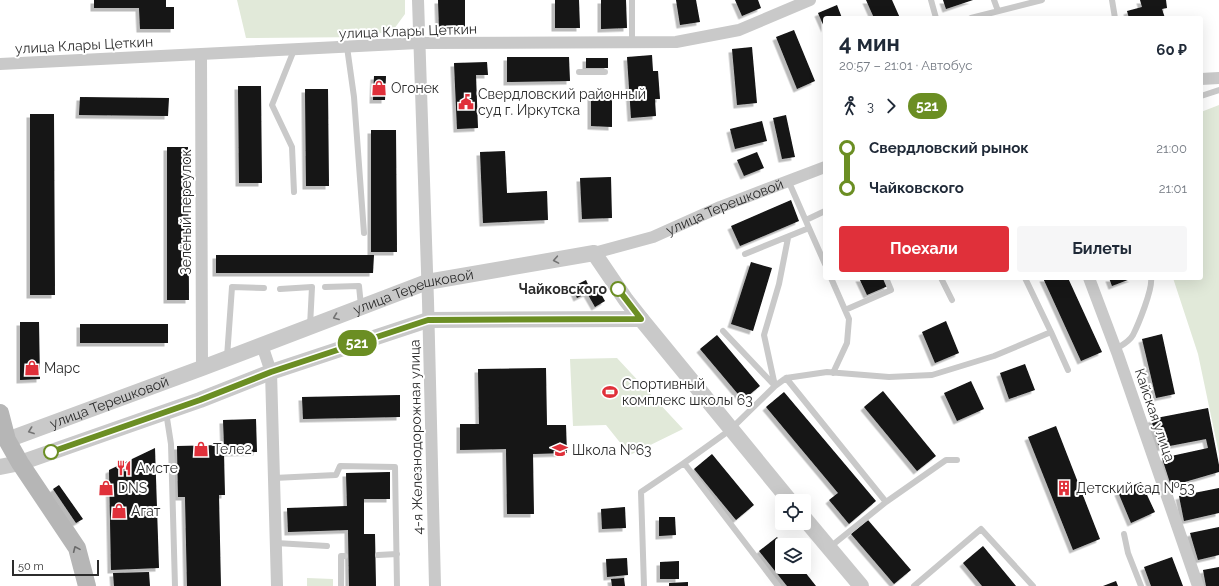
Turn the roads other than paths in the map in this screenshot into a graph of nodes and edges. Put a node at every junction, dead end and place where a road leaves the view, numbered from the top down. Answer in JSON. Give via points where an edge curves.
{"nodes":[{"id":1,"x":418,"y":0,"type":"edge"},
{"id":2,"x":632,"y":0,"type":"edge"},
{"id":3,"x":810,"y":0,"type":"edge"},
{"id":4,"x":931,"y":0,"type":"edge"},
{"id":5,"x":994,"y":0,"type":"edge"},
{"id":6,"x":1042,"y":0,"type":"edge"},
{"id":7,"x":1112,"y":0,"type":"edge"},
{"id":8,"x":998,"y":11,"type":"junction"},
{"id":9,"x":935,"y":16,"type":"edge"},
{"id":10,"x":988,"y":16,"type":"edge"},
{"id":11,"x":1115,"y":16,"type":"edge"},
{"id":12,"x":632,"y":42,"type":"junction"},
{"id":13,"x":418,"y":43,"type":"junction"},
{"id":14,"x":347,"y":47,"type":"junction"},
{"id":15,"x":294,"y":50,"type":"junction"},
{"id":16,"x":201,"y":55,"type":"junction"},
{"id":17,"x":0,"y":64,"type":"edge"},
{"id":18,"x":579,"y":72,"type":"dead end"},
{"id":19,"x":605,"y":72,"type":"dead end"},
{"id":20,"x":1219,"y":78,"type":"edge"},
{"id":21,"x":1203,"y":79,"type":"edge"},
{"id":22,"x":1219,"y":90,"type":"edge"},
{"id":23,"x":1203,"y":95,"type":"edge"},
{"id":24,"x":823,"y":168,"type":"edge"},
{"id":25,"x":788,"y":180,"type":"junction"},
{"id":26,"x":294,"y":192,"type":"dead end"},
{"id":27,"x":823,"y":212,"type":"edge"},
{"id":28,"x":806,"y":220,"type":"junction"},
{"id":29,"x":809,"y":228,"type":"junction"},
{"id":30,"x":364,"y":233,"type":"dead end"},
{"id":31,"x":788,"y":238,"type":"junction"},
{"id":32,"x":594,"y":253,"type":"junction"},
{"id":33,"x":745,"y":254,"type":"dead end"},
{"id":34,"x":823,"y":260,"type":"edge"},
{"id":35,"x":832,"y":280,"type":"edge"},
{"id":36,"x":887,"y":280,"type":"edge"},
{"id":37,"x":942,"y":280,"type":"edge"},
{"id":38,"x":1026,"y":280,"type":"edge"},
{"id":39,"x":1090,"y":280,"type":"edge"},
{"id":40,"x":1152,"y":280,"type":"edge"},
{"id":41,"x":427,"y":282,"type":"junction"},
{"id":42,"x":325,"y":287,"type":"dead end"},
{"id":43,"x":264,"y":288,"type":"dead end"},
{"id":44,"x":280,"y":288,"type":"dead end"},
{"id":45,"x":952,"y":300,"type":"dead end"},
{"id":46,"x":361,"y":308,"type":"junction"},
{"id":47,"x":845,"y":310,"type":"junction"},
{"id":48,"x":641,"y":319,"type":"junction"},
{"id":49,"x":428,"y":320,"type":"junction"},
{"id":50,"x":310,"y":327,"type":"junction"},
{"id":51,"x":723,"y":331,"type":"dead end"},
{"id":52,"x":1051,"y":332,"type":"junction"},
{"id":53,"x":262,"y":345,"type":"junction"},
{"id":54,"x":1116,"y":350,"type":"junction"},
{"id":55,"x":227,"y":359,"type":"junction"},
{"id":56,"x":202,"y":368,"type":"junction"},
{"id":57,"x":1068,"y":370,"type":"dead end"},
{"id":58,"x":271,"y":372,"type":"junction"},
{"id":59,"x":833,"y":373,"type":"junction"},
{"id":60,"x":786,"y":378,"type":"junction"},
{"id":61,"x":775,"y":386,"type":"junction"},
{"id":62,"x":166,"y":412,"type":"junction"},
{"id":63,"x":0,"y":414,"type":"edge"},
{"id":64,"x":730,"y":430,"type":"junction"},
{"id":65,"x":7,"y":440,"type":"junction"},
{"id":66,"x":957,"y":460,"type":"dead end"},
{"id":67,"x":20,"y":463,"type":"junction"},
{"id":68,"x":684,"y":463,"type":"junction"},
{"id":69,"x":0,"y":467,"type":"edge"},
{"id":70,"x":274,"y":478,"type":"junction"},
{"id":71,"x":784,"y":494,"type":"edge"},
{"id":72,"x":886,"y":502,"type":"junction"},
{"id":73,"x":811,"y":526,"type":"edge"},
{"id":74,"x":1124,"y":534,"type":"dead end"},
{"id":75,"x":276,"y":543,"type":"junction"},
{"id":76,"x":327,"y":546,"type":"dead end"},
{"id":77,"x":829,"y":548,"type":"junction"},
{"id":78,"x":397,"y":554,"type":"junction"},
{"id":79,"x":378,"y":555,"type":"dead end"},
{"id":80,"x":345,"y":556,"type":"dead end"},
{"id":81,"x":87,"y":586,"type":"edge"},
{"id":82,"x":175,"y":586,"type":"edge"},
{"id":83,"x":277,"y":586,"type":"edge"},
{"id":84,"x":341,"y":586,"type":"edge"},
{"id":85,"x":397,"y":586,"type":"edge"},
{"id":86,"x":435,"y":586,"type":"edge"},
{"id":87,"x":644,"y":586,"type":"edge"},
{"id":88,"x":778,"y":586,"type":"edge"},
{"id":89,"x":861,"y":586,"type":"edge"},
{"id":90,"x":914,"y":586,"type":"edge"},
{"id":91,"x":1032,"y":586,"type":"edge"},
{"id":92,"x":1141,"y":586,"type":"edge"},
{"id":93,"x":1198,"y":586,"type":"edge"}],
"edges":[{"from":1,"to":13,"type":"street","name":"4-я Железнодорожная улица"},
{"from":2,"to":12,"type":"lane"},
{"from":3,"to":12,"type":"street","name":"улица Клары Цеткин","via":[[739,30],[676,42]]},
{"from":4,"to":9,"type":"lane"},
{"from":5,"to":8,"type":"lane"},
{"from":6,"to":8,"type":"lane"},
{"from":7,"to":11,"type":"lane"},
{"from":8,"to":10,"type":"lane"},
{"from":12,"to":13,"type":"street","name":"улица Клары Цеткин"},
{"from":13,"to":14,"type":"street","name":"улица Клары Цеткин"},
{"from":13,"to":41,"type":"street","name":"4-я Железнодорожная улица"},
{"from":14,"to":15,"type":"street","name":"улица Клары Цеткин"},
{"from":14,"to":30,"type":"lane","via":[[354,97]]},
{"from":15,"to":16,"type":"street","name":"улица Клары Цеткин"},
{"from":15,"to":26,"type":"lane","via":[[272,105],[292,147]]},
{"from":16,"to":17,"type":"street","name":"улица Клары Цеткин"},
{"from":16,"to":56,"type":"street","name":"Зелёный переулок"},
{"from":18,"to":19,"type":"lane"},
{"from":20,"to":21,"type":"street"},
{"from":22,"to":23,"type":"lane"},
{"from":24,"to":25,"type":"street","name":"улица Терешковой"},
{"from":25,"to":28,"type":"lane"},
{"from":25,"to":32,"type":"street","name":"улица Терешковой","via":[[653,237]]},
{"from":27,"to":28,"type":"lane"},
{"from":28,"to":29,"type":"lane"},
{"from":29,"to":31,"type":"lane"},
{"from":29,"to":34,"type":"lane"},
{"from":31,"to":33,"type":"lane"},
{"from":31,"to":61,"type":"lane","via":[[779,284],[764,335]]},
{"from":32,"to":41,"type":"street","name":"улица Терешковой","one_way":true},
{"from":32,"to":48,"type":"street"},
{"from":35,"to":47,"type":"lane"},
{"from":36,"to":47,"type":"lane","via":[[891,290]]},
{"from":37,"to":45,"type":"lane"},
{"from":38,"to":52,"type":"lane"},
{"from":39,"to":54,"type":"street","name":"Кайская улица"},
{"from":40,"to":54,"type":"lane","via":[[1133,335]]},
{"from":41,"to":46,"type":"street","name":"улица Терешковой"},
{"from":41,"to":49,"type":"street","name":"4-я Железнодорожная улица"},
{"from":42,"to":46,"type":"lane","via":[[359,286]]},
{"from":43,"to":55,"type":"lane","via":[[232,287]]},
{"from":44,"to":50,"type":"lane","via":[[312,287]]},
{"from":46,"to":50,"type":"street","name":"улица Терешковой","one_way":true},
{"from":47,"to":59,"type":"lane","via":[[849,319],[847,343]]},
{"from":48,"to":49,"type":"street","name":"улица Терешковой"},
{"from":48,"to":64,"type":"street"},
{"from":49,"to":58,"type":"street","name":"улица Терешковой"},
{"from":49,"to":86,"type":"street","name":"4-я Железнодорожная улица"},
{"from":50,"to":53,"type":"street","name":"улица Терешковой"},
{"from":51,"to":61,"type":"lane"},
{"from":52,"to":57,"type":"lane"},
{"from":52,"to":59,"type":"lane","via":[[994,356],[932,375]]},
{"from":53,"to":55,"type":"street","name":"улица Терешковой"},
{"from":53,"to":58,"type":"street"},
{"from":54,"to":93,"type":"street","name":"Кайская улица"},
{"from":55,"to":56,"type":"street","name":"улица Терешковой"},
{"from":56,"to":65,"type":"street","name":"улица Терешковой","one_way":true},
{"from":58,"to":62,"type":"street","name":"улица Терешковой"},
{"from":58,"to":70,"type":"street"},
{"from":59,"to":60,"type":"lane"},
{"from":60,"to":61,"type":"lane"},
{"from":60,"to":72,"type":"lane"},
{"from":61,"to":64,"type":"lane"},
{"from":62,"to":67,"type":"street","name":"улица Терешковой"},
{"from":62,"to":82,"type":"lane","via":[[171,444]]},
{"from":63,"to":65,"type":"main road"},
{"from":64,"to":68,"type":"lane"},
{"from":64,"to":71,"type":"street"},
{"from":65,"to":67,"type":"main road"},
{"from":66,"to":72,"type":"lane","via":[[946,460]]},
{"from":67,"to":69,"type":"street","name":"улица Терешковой"},
{"from":81,"to":67,"type":"main road","one_way":true,"via":[[77,548]]},
{"from":68,"to":87,"type":"lane","via":[[641,492]]},
{"from":68,"to":88,"type":"lane"},
{"from":70,"to":75,"type":"street"},
{"from":70,"to":78,"type":"lane","via":[[336,475],[340,466],[394,467]]},
{"from":72,"to":77,"type":"lane"},
{"from":73,"to":77,"type":"street"},
{"from":74,"to":92,"type":"lane","via":[[1128,553]]},
{"from":75,"to":76,"type":"lane"},
{"from":75,"to":83,"type":"street"},
{"from":77,"to":89,"type":"street"},
{"from":78,"to":79,"type":"lane"},
{"from":78,"to":85,"type":"lane"},
{"from":80,"to":84,"type":"lane","via":[[340,556]]},
{"from":90,"to":91,"type":"lane","via":[[981,529]]}]}
